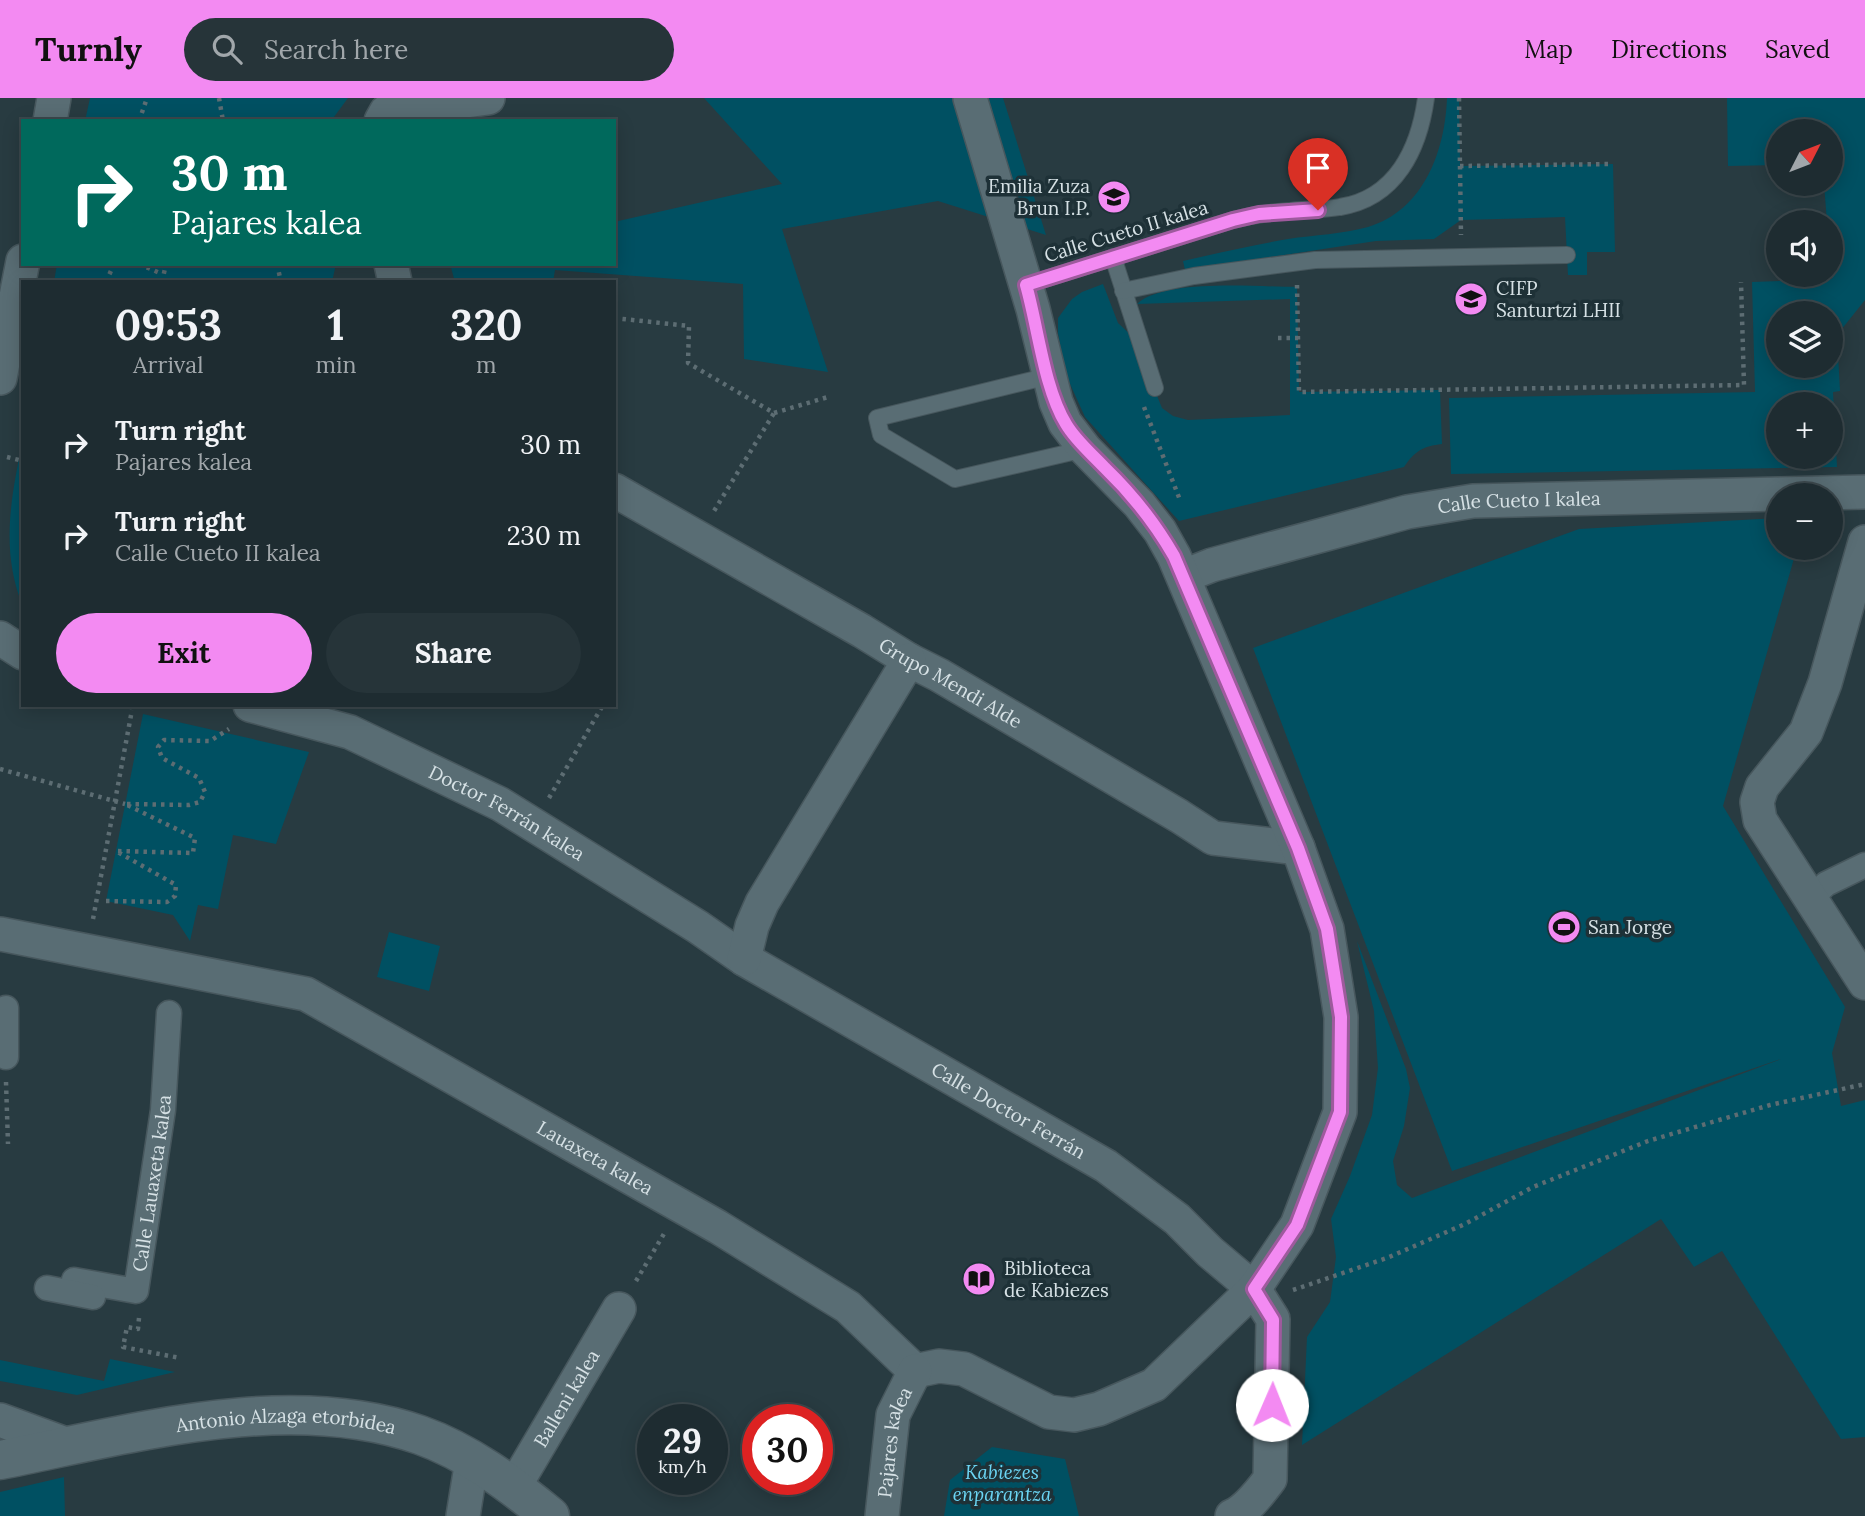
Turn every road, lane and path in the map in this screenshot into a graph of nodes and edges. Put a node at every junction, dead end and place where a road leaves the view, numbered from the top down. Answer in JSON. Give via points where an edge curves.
{"nodes":[{"id":1,"x":54,"y":98,"type":"edge"},
{"id":2,"x":147,"y":98,"type":"edge"},
{"id":3,"x":219,"y":98,"type":"edge"},
{"id":4,"x":488,"y":98,"type":"edge"},
{"id":5,"x":970,"y":98,"type":"edge"},
{"id":6,"x":1426,"y":98,"type":"edge"},
{"id":7,"x":1459,"y":98,"type":"edge"},
{"id":8,"x":50,"y":119,"type":"edge"},
{"id":9,"x":140,"y":119,"type":"edge"},
{"id":10,"x":223,"y":119,"type":"edge"},
{"id":11,"x":382,"y":119,"type":"edge"},
{"id":12,"x":1613,"y":164,"type":"dead end"},
{"id":13,"x":1460,"y":166,"type":"junction"},
{"id":14,"x":1567,"y":255,"type":"dead end"},
{"id":15,"x":1113,"y":257,"type":"junction"},
{"id":16,"x":1461,"y":257,"type":"junction"},
{"id":17,"x":22,"y":266,"type":"edge"},
{"id":18,"x":144,"y":266,"type":"edge"},
{"id":19,"x":165,"y":266,"type":"edge"},
{"id":20,"x":162,"y":274,"type":"junction"},
{"id":21,"x":162,"y":280,"type":"edge"},
{"id":22,"x":1297,"y":281,"type":"dead end"},
{"id":23,"x":1741,"y":282,"type":"dead end"},
{"id":24,"x":1026,"y":285,"type":"junction"},
{"id":25,"x":1123,"y":291,"type":"junction"},
{"id":26,"x":616,"y":318,"type":"edge"},
{"id":27,"x":1278,"y":338,"type":"dead end"},
{"id":28,"x":1298,"y":338,"type":"junction"},
{"id":29,"x":1049,"y":376,"type":"junction"},
{"id":30,"x":0,"y":378,"type":"edge"},
{"id":31,"x":1744,"y":384,"type":"junction"},
{"id":32,"x":1627,"y":386,"type":"junction"},
{"id":33,"x":1155,"y":388,"type":"dead end"},
{"id":34,"x":1448,"y":390,"type":"junction"},
{"id":35,"x":1745,"y":393,"type":"dead end"},
{"id":36,"x":1627,"y":395,"type":"dead end"},
{"id":37,"x":828,"y":397,"type":"dead end"},
{"id":38,"x":1449,"y":398,"type":"dead end"},
{"id":39,"x":1142,"y":403,"type":"dead end"},
{"id":40,"x":774,"y":413,"type":"junction"},
{"id":41,"x":1085,"y":449,"type":"junction"},
{"id":42,"x":7,"y":457,"type":"dead end"},
{"id":43,"x":21,"y":460,"type":"edge"},
{"id":44,"x":616,"y":491,"type":"edge"},
{"id":45,"x":1865,"y":492,"type":"edge"},
{"id":46,"x":1183,"y":508,"type":"dead end"},
{"id":47,"x":713,"y":512,"type":"dead end"},
{"id":48,"x":1865,"y":542,"type":"edge"},
{"id":49,"x":1184,"y":576,"type":"junction"},
{"id":50,"x":0,"y":638,"type":"edge"},
{"id":51,"x":21,"y":652,"type":"edge"},
{"id":52,"x":909,"y":660,"type":"junction"},
{"id":53,"x":257,"y":707,"type":"edge"},
{"id":54,"x":602,"y":707,"type":"edge"},
{"id":55,"x":132,"y":710,"type":"dead end"},
{"id":56,"x":222,"y":732,"type":"dead end"},
{"id":57,"x":0,"y":769,"type":"edge"},
{"id":58,"x":114,"y":802,"type":"junction"},
{"id":59,"x":125,"y":804,"type":"junction"},
{"id":60,"x":533,"y":825,"type":"junction"},
{"id":61,"x":1298,"y":848,"type":"junction"},
{"id":62,"x":1865,"y":865,"type":"edge"},
{"id":63,"x":1811,"y":898,"type":"junction"},
{"id":64,"x":106,"y":901,"type":"dead end"},
{"id":65,"x":0,"y":934,"type":"edge"},
{"id":66,"x":88,"y":950,"type":"junction"},
{"id":67,"x":744,"y":959,"type":"junction"},
{"id":68,"x":1865,"y":983,"type":"edge"},
{"id":69,"x":6,"y":1008,"type":"dead end"},
{"id":70,"x":169,"y":1013,"type":"dead end"},
{"id":71,"x":4,"y":1041,"type":"edge"},
{"id":72,"x":1865,"y":1084,"type":"edge"},
{"id":73,"x":8,"y":1144,"type":"dead end"},
{"id":74,"x":681,"y":1206,"type":"junction"},
{"id":75,"x":74,"y":1280,"type":"dead end"},
{"id":76,"x":47,"y":1287,"type":"dead end"},
{"id":77,"x":1254,"y":1289,"type":"junction"},
{"id":78,"x":1292,"y":1290,"type":"dead end"},
{"id":79,"x":141,"y":1307,"type":"joint"},
{"id":80,"x":620,"y":1309,"type":"joint"},
{"id":81,"x":180,"y":1358,"type":"dead end"},
{"id":82,"x":915,"y":1371,"type":"junction"},
{"id":83,"x":0,"y":1420,"type":"edge"},
{"id":84,"x":71,"y":1446,"type":"junction"},
{"id":85,"x":0,"y":1460,"type":"edge"},
{"id":86,"x":472,"y":1460,"type":"junction"},
{"id":87,"x":514,"y":1486,"type":"junction"},
{"id":88,"x":463,"y":1516,"type":"edge"},
{"id":89,"x":551,"y":1516,"type":"edge"},
{"id":90,"x":882,"y":1516,"type":"edge"},
{"id":91,"x":1232,"y":1516,"type":"edge"}],
"edges":[{"from":1,"to":8,"type":"street"},
{"from":2,"to":9,"type":"path"},
{"from":3,"to":10,"type":"path"},
{"from":4,"to":11,"type":"street","via":[[386,112]]},
{"from":5,"to":24,"type":"street"},
{"from":6,"to":15,"type":"lane","name":"Calle Cueto II kalea","via":[[1409,159],[1395,177],[1361,201],[1343,207],[1259,214]]},
{"from":7,"to":13,"type":"path"},
{"from":12,"to":13,"type":"path"},
{"from":13,"to":16,"type":"path"},
{"from":14,"to":16,"type":"lane"},
{"from":15,"to":24,"type":"lane","name":"Calle Cueto II kalea"},
{"from":15,"to":25,"type":"lane"},
{"from":16,"to":25,"type":"lane","via":[[1315,260]]},
{"from":17,"to":30,"type":"street"},
{"from":18,"to":20,"type":"path"},
{"from":19,"to":20,"type":"path"},
{"from":20,"to":21,"type":"path"},
{"from":22,"to":28,"type":"path"},
{"from":23,"to":31,"type":"path"},
{"from":24,"to":29,"type":"street"},
{"from":25,"to":33,"type":"lane"},
{"from":26,"to":40,"type":"path","via":[[689,326],[688,363]]},
{"from":27,"to":28,"type":"path"},
{"from":28,"to":34,"type":"path","via":[[1299,392]]},
{"from":29,"to":41,"type":"street","via":[[1065,423]]},
{"from":29,"to":41,"type":"lane","via":[[877,418],[881,435],[955,479]]},
{"from":31,"to":32,"type":"path"},
{"from":31,"to":35,"type":"path"},
{"from":32,"to":34,"type":"path"},
{"from":32,"to":36,"type":"path"},
{"from":34,"to":38,"type":"path"},
{"from":37,"to":40,"type":"path"},
{"from":39,"to":46,"type":"path"},
{"from":40,"to":47,"type":"path"},
{"from":41,"to":49,"type":"street","via":[[1139,504]]},
{"from":42,"to":43,"type":"path"},
{"from":44,"to":52,"type":"street","name":"Grupo Mendi Alde"},
{"from":45,"to":49,"type":"street","name":"Calle Cueto I kalea","via":[[1473,500],[1407,512]]},
{"from":48,"to":63,"type":"street","via":[[1806,732],[1762,787],[1758,802],[1760,820]]},
{"from":49,"to":61,"type":"street"},
{"from":50,"to":51,"type":"street"},
{"from":52,"to":61,"type":"street","name":"Grupo Mendi Alde","via":[[1213,838]]},
{"from":52,"to":67,"type":"street","via":[[762,903]]},
{"from":53,"to":60,"type":"street","name":"Doctor Ferrán kalea","via":[[350,732],[500,804]]},
{"from":54,"to":60,"type":"path"},
{"from":55,"to":58,"type":"path"},
{"from":56,"to":59,"type":"path","via":[[210,741],[164,740],[158,747],[162,758],[199,778],[205,792],[200,802]]},
{"from":57,"to":58,"type":"path"},
{"from":58,"to":59,"type":"path"},
{"from":58,"to":66,"type":"path"},
{"from":59,"to":64,"type":"path","via":[[195,838],[193,853],[116,851],[176,885],[175,896],[167,902]]},
{"from":60,"to":67,"type":"street","name":"Doctor Ferrán kalea"},
{"from":61,"to":77,"type":"street","via":[[1327,929],[1341,1017],[1340,1112],[1297,1225]]},
{"from":62,"to":63,"type":"street","via":[[1826,884]]},
{"from":63,"to":68,"type":"street"},
{"from":65,"to":66,"type":"street","name":"Lauaxeta kalea"},
{"from":66,"to":74,"type":"street","name":"Lauaxeta kalea","via":[[306,994]]},
{"from":67,"to":77,"type":"street","name":"Calle Doctor Ferrán","via":[[1106,1166],[1177,1219]]},
{"from":69,"to":71,"type":"street"},
{"from":70,"to":75,"type":"street","name":"Calle Lauaxeta kalea","via":[[163,1111],[136,1291]]},
{"from":71,"to":73,"type":"path"},
{"from":72,"to":78,"type":"path","via":[[1770,1105],[1648,1141],[1533,1187],[1465,1224],[1387,1258]]},
{"from":74,"to":80,"type":"path"},
{"from":74,"to":82,"type":"street","name":"Lauaxeta kalea","via":[[848,1307]]},
{"from":76,"to":79,"type":"street"},
{"from":77,"to":82,"type":"street","via":[[1154,1385],[1099,1409],[1074,1415],[1049,1412],[964,1369],[939,1366]]},
{"from":77,"to":91,"type":"street","name":"Calle Doctor Ferrán","via":[[1273,1320],[1270,1479]]},
{"from":79,"to":81,"type":"path","via":[[138,1329],[127,1327],[123,1347]]},
{"from":80,"to":87,"type":"street","name":"Balleni kalea"},
{"from":82,"to":90,"type":"street","name":"Pajares kalea","via":[[893,1415]]},
{"from":83,"to":84,"type":"street"},
{"from":84,"to":85,"type":"street","name":"Antonio Alzaga etorbidea"},
{"from":84,"to":86,"type":"street","name":"Antonio Alzaga etorbidea","via":[[161,1427],[236,1418],[324,1416],[422,1436]]},
{"from":86,"to":87,"type":"street","name":"Antonio Alzaga etorbidea"},
{"from":86,"to":88,"type":"street"},
{"from":87,"to":89,"type":"street","name":"Antonio Alzaga etorbidea"}]}
